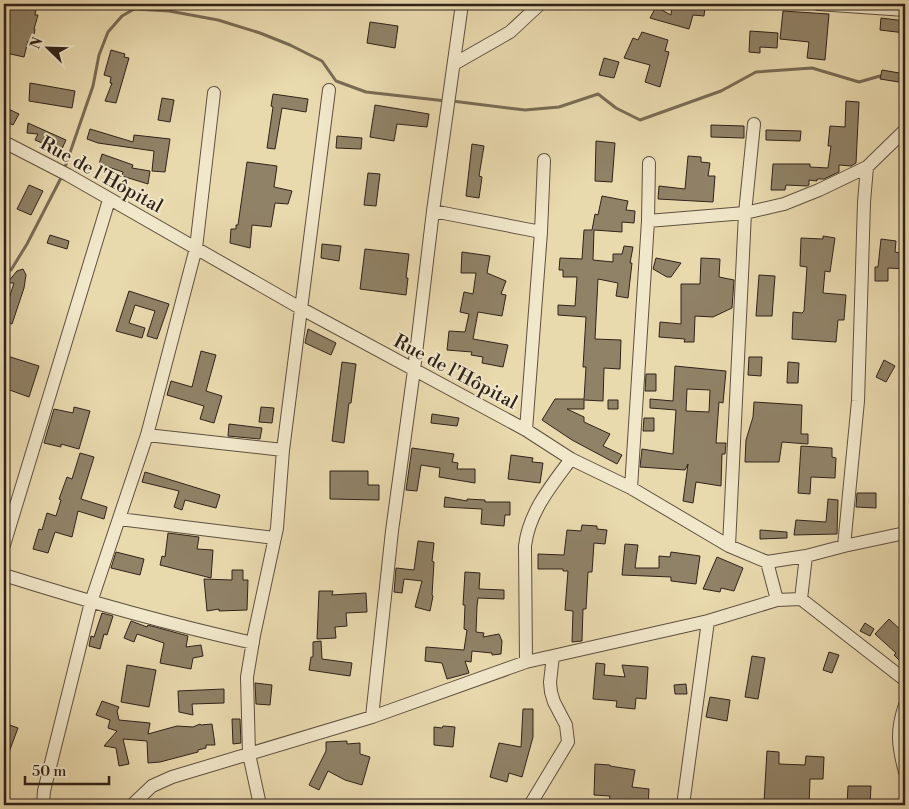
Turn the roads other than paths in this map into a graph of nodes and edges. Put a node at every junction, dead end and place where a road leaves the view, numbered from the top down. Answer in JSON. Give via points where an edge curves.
{"nodes":[{"id":1,"x":462,"y":4,"type":"edge"},
{"id":2,"x":540,"y":4,"type":"edge"},
{"id":3,"x":818,"y":4,"type":"edge"},
{"id":4,"x":905,"y":10,"type":"edge"},
{"id":5,"x":454,"y":64,"type":"junction"},
{"id":6,"x":329,"y":90,"type":"dead end"},
{"id":7,"x":214,"y":93,"type":"dead end"},
{"id":8,"x":754,"y":124,"type":"dead end"},
{"id":9,"x":905,"y":130,"type":"edge"},
{"id":10,"x":4,"y":142,"type":"edge"},
{"id":11,"x":544,"y":160,"type":"dead end"},
{"id":12,"x":649,"y":162,"type":"dead end"},
{"id":13,"x":867,"y":166,"type":"junction"},
{"id":14,"x":109,"y":200,"type":"junction"},
{"id":15,"x":433,"y":211,"type":"junction"},
{"id":16,"x":745,"y":212,"type":"junction"},
{"id":17,"x":648,"y":221,"type":"junction"},
{"id":18,"x":541,"y":232,"type":"junction"},
{"id":19,"x":196,"y":248,"type":"junction"},
{"id":20,"x":302,"y":308,"type":"junction"},
{"id":21,"x":414,"y":370,"type":"junction"},
{"id":22,"x":526,"y":430,"type":"junction"},
{"id":23,"x":147,"y":434,"type":"junction"},
{"id":24,"x":283,"y":450,"type":"junction"},
{"id":25,"x":571,"y":459,"type":"junction"},
{"id":26,"x":631,"y":488,"type":"junction"},
{"id":27,"x":118,"y":519,"type":"junction"},
{"id":28,"x":905,"y":533,"type":"edge"},
{"id":29,"x":275,"y":538,"type":"junction"},
{"id":30,"x":4,"y":545,"type":"edge"},
{"id":31,"x":729,"y":546,"type":"junction"},
{"id":32,"x":844,"y":546,"type":"junction"},
{"id":33,"x":806,"y":556,"type":"junction"},
{"id":34,"x":767,"y":562,"type":"junction"},
{"id":35,"x":4,"y":575,"type":"edge"},
{"id":36,"x":801,"y":599,"type":"junction"},
{"id":37,"x":777,"y":600,"type":"junction"},
{"id":38,"x":91,"y":602,"type":"junction"},
{"id":39,"x":708,"y":622,"type":"junction"},
{"id":40,"x":253,"y":643,"type":"junction"},
{"id":41,"x":553,"y":656,"type":"junction"},
{"id":42,"x":526,"y":662,"type":"junction"},
{"id":43,"x":905,"y":680,"type":"edge"},
{"id":44,"x":905,"y":705,"type":"edge"},
{"id":45,"x":372,"y":717,"type":"junction"},
{"id":46,"x":249,"y":754,"type":"junction"},
{"id":47,"x":905,"y":772,"type":"edge"},
{"id":48,"x":43,"y":805,"type":"edge"},
{"id":49,"x":132,"y":805,"type":"edge"},
{"id":50,"x":260,"y":805,"type":"edge"},
{"id":51,"x":530,"y":805,"type":"edge"},
{"id":52,"x":683,"y":805,"type":"edge"}],
"edges":[{"from":1,"to":5,"type":"street"},
{"from":2,"to":5,"type":"street","via":[[510,32]]},
{"from":3,"to":4,"type":"street"},
{"from":5,"to":15,"type":"street"},
{"from":6,"to":20,"type":"street"},
{"from":7,"to":19,"type":"street"},
{"from":8,"to":16,"type":"street"},
{"from":9,"to":13,"type":"street"},
{"from":10,"to":14,"type":"street","name":"Rue de l'Hôpital"},
{"from":11,"to":18,"type":"street"},
{"from":12,"to":17,"type":"street"},
{"from":13,"to":16,"type":"street","via":[[784,204]]},
{"from":13,"to":32,"type":"street","via":[[858,402]]},
{"from":14,"to":19,"type":"street","name":"Rue de l'Hôpital"},
{"from":14,"to":30,"type":"street"},
{"from":15,"to":18,"type":"street"},
{"from":15,"to":21,"type":"street"},
{"from":16,"to":17,"type":"street"},
{"from":16,"to":31,"type":"street"},
{"from":17,"to":26,"type":"street"},
{"from":18,"to":22,"type":"street"},
{"from":19,"to":20,"type":"street","name":"Rue de l'Hôpital"},
{"from":19,"to":23,"type":"street"},
{"from":20,"to":21,"type":"street","name":"Rue de l'Hôpital"},
{"from":20,"to":24,"type":"street"},
{"from":21,"to":22,"type":"street","name":"Rue de l'Hôpital"},
{"from":21,"to":45,"type":"street"},
{"from":22,"to":25,"type":"street","name":"Rue de l'Hôpital"},
{"from":23,"to":24,"type":"street"},
{"from":23,"to":27,"type":"street"},
{"from":24,"to":29,"type":"street"},
{"from":25,"to":26,"type":"street","name":"Rue de l'Hôpital"},
{"from":25,"to":42,"type":"street","via":[[543,497],[527,532]]},
{"from":26,"to":31,"type":"street","name":"Rue de l'Hôpital"},
{"from":27,"to":29,"type":"street"},
{"from":27,"to":38,"type":"street"},
{"from":28,"to":32,"type":"street"},
{"from":29,"to":40,"type":"street"},
{"from":31,"to":34,"type":"street","name":"Rue de l'Hôpital"},
{"from":32,"to":33,"type":"street"},
{"from":33,"to":34,"type":"street"},
{"from":33,"to":36,"type":"street"},
{"from":34,"to":37,"type":"street"},
{"from":35,"to":38,"type":"street"},
{"from":36,"to":37,"type":"street"},
{"from":36,"to":43,"type":"street"},
{"from":37,"to":39,"type":"street"},
{"from":38,"to":40,"type":"street"},
{"from":38,"to":48,"type":"street"},
{"from":39,"to":41,"type":"street"},
{"from":39,"to":52,"type":"street"},
{"from":40,"to":46,"type":"street","via":[[247,678]]},
{"from":41,"to":42,"type":"street"},
{"from":41,"to":51,"type":"street","via":[[551,692],[566,725],[568,742]]},
{"from":42,"to":45,"type":"street"},
{"from":44,"to":47,"type":"street","via":[[899,729],[899,749]]},
{"from":45,"to":46,"type":"street"},
{"from":46,"to":49,"type":"street","via":[[172,777],[152,786]]},
{"from":46,"to":50,"type":"street"}]}
